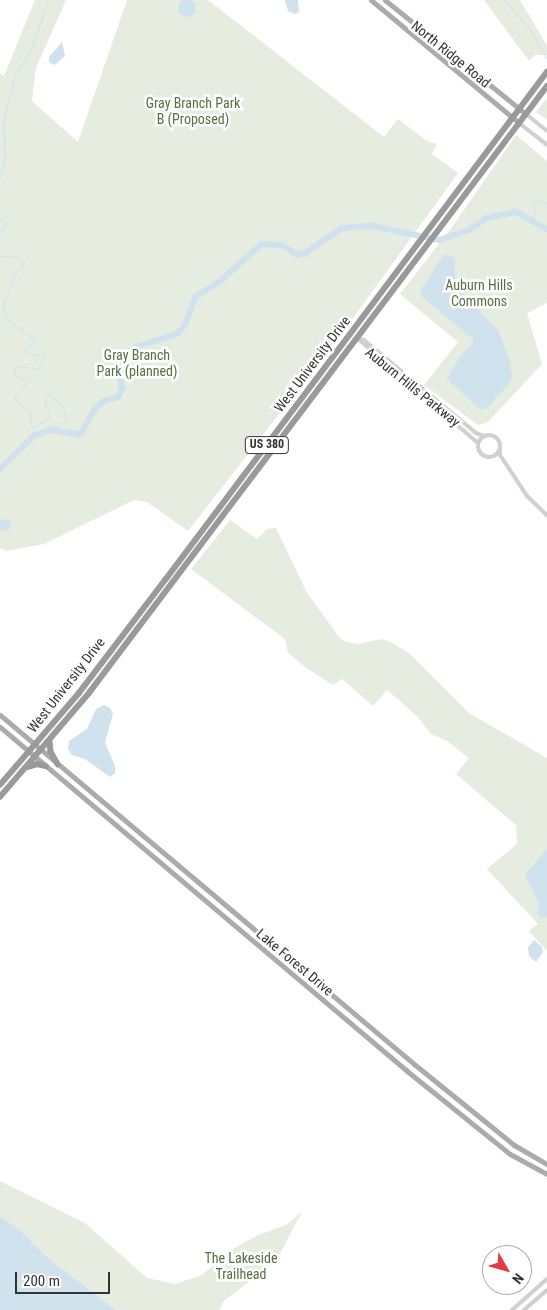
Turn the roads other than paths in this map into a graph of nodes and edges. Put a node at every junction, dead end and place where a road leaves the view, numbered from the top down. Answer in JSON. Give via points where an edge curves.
{"nodes":[{"id":1,"x":385,"y":0,"type":"edge"},
{"id":2,"x":374,"y":1,"type":"edge"},
{"id":3,"x":454,"y":57,"type":"junction"},
{"id":4,"x":447,"y":65,"type":"junction"},
{"id":5,"x":547,"y":72,"type":"edge"},
{"id":6,"x":547,"y":86,"type":"edge"},
{"id":7,"x":520,"y":108,"type":"junction"},
{"id":8,"x":526,"y":114,"type":"junction"},
{"id":9,"x":513,"y":118,"type":"junction"},
{"id":10,"x":519,"y":123,"type":"junction"},
{"id":11,"x":547,"y":131,"type":"edge"},
{"id":12,"x":547,"y":146,"type":"edge"},
{"id":13,"x":351,"y":333,"type":"junction"},
{"id":14,"x":357,"y":338,"type":"junction"},
{"id":15,"x":484,"y":436,"type":"junction"},
{"id":16,"x":478,"y":443,"type":"junction"},
{"id":17,"x":500,"y":448,"type":"junction"},
{"id":18,"x":490,"y":458,"type":"junction"},
{"id":19,"x":507,"y":466,"type":"junction"},
{"id":20,"x":547,"y":516,"type":"edge"},
{"id":21,"x":203,"y":529,"type":"junction"},
{"id":22,"x":171,"y":584,"type":"junction"},
{"id":23,"x":0,"y":714,"type":"edge"},
{"id":24,"x":0,"y":727,"type":"edge"},
{"id":25,"x":50,"y":739,"type":"junction"},
{"id":26,"x":36,"y":744,"type":"junction"},
{"id":27,"x":42,"y":749,"type":"junction"},
{"id":28,"x":29,"y":752,"type":"junction"},
{"id":29,"x":35,"y":757,"type":"junction"},
{"id":30,"x":58,"y":764,"type":"junction"},
{"id":31,"x":46,"y":766,"type":"junction"},
{"id":32,"x":24,"y":770,"type":"junction"},
{"id":33,"x":0,"y":785,"type":"edge"},
{"id":34,"x":0,"y":797,"type":"edge"},
{"id":35,"x":547,"y":1164,"type":"edge"},
{"id":36,"x":547,"y":1174,"type":"edge"},
{"id":37,"x":547,"y":1279,"type":"edge"},
{"id":38,"x":547,"y":1290,"type":"edge"},
{"id":39,"x":512,"y":1310,"type":"edge"},
{"id":40,"x":524,"y":1310,"type":"edge"}],
"edges":[{"from":1,"to":3,"type":"main road","name":"North Ridge Road"},
{"from":2,"to":4,"type":"main road","name":"North Ridge Road"},
{"from":3,"to":4,"type":"main road"},
{"from":3,"to":7,"type":"main road","name":"North Ridge Road"},
{"from":4,"to":9,"type":"main road","name":"North Ridge Road"},
{"from":5,"to":7,"type":"highway","name":"West University Drive","number":"US 380"},
{"from":6,"to":8,"type":"highway","name":"West University Drive","number":"US 380"},
{"from":7,"to":8,"type":"main road","name":"North Ridge Road"},
{"from":7,"to":9,"type":"highway","name":"West University Drive","number":"US 380"},
{"from":8,"to":10,"type":"highway","name":"West University Drive","number":"US 380"},
{"from":8,"to":11,"type":"street"},
{"from":9,"to":10,"type":"main road","name":"North Ridge Road"},
{"from":9,"to":13,"type":"highway","name":"West University Drive","number":"US 380"},
{"from":10,"to":12,"type":"street"},
{"from":10,"to":14,"type":"highway","name":"West University Drive","number":"US 380"},
{"from":13,"to":14,"type":"highway"},
{"from":13,"to":21,"type":"highway","name":"West University Drive","number":"US 380"},
{"from":14,"to":15,"type":"street","name":"Auburn Hills Parkway","via":[[364,340],[476,433]]},
{"from":14,"to":16,"type":"street","name":"Auburn Hills Parkway"},
{"from":14,"to":22,"type":"highway","name":"West University Drive","number":"US 380"},
{"from":15,"to":16,"type":"street"},
{"from":15,"to":17,"type":"street","via":[[496,437]]},
{"from":16,"to":18,"type":"street","via":[[480,454]]},
{"from":17,"to":18,"type":"street"},
{"from":17,"to":19,"type":"street"},
{"from":18,"to":19,"type":"street"},
{"from":19,"to":20,"type":"street","via":[[527,496]]},
{"from":21,"to":22,"type":"highway","via":[[202,536],[170,577]]},
{"from":21,"to":26,"type":"highway","name":"West University Drive","number":"US 380"},
{"from":22,"to":25,"type":"highway","name":"West University Drive","number":"US 380"},
{"from":23,"to":26,"type":"main road","name":"Lake Forest Drive"},
{"from":24,"to":28,"type":"main road","name":"Lake Forest Drive"},
{"from":25,"to":27,"type":"highway","name":"West University Drive","number":"US 380"},
{"from":25,"to":30,"type":"highway","via":[[51,752]]},
{"from":26,"to":27,"type":"main road","name":"Lake Forest Drive"},
{"from":26,"to":28,"type":"highway","name":"West University Drive","number":"US 380"},
{"from":27,"to":29,"type":"highway","name":"West University Drive","number":"US 380"},
{"from":27,"to":30,"type":"main road","name":"Lake Forest Drive"},
{"from":28,"to":29,"type":"main road","name":"Lake Forest Drive"},
{"from":28,"to":33,"type":"highway","name":"West University Drive","number":"US 380"},
{"from":29,"to":31,"type":"main road","name":"Lake Forest Drive"},
{"from":29,"to":32,"type":"highway","name":"West University Drive","number":"US 380"},
{"from":30,"to":35,"type":"main road","name":"Lake Forest Drive","via":[[414,1064],[514,1145]]},
{"from":31,"to":32,"type":"highway","via":[[35,764]]},
{"from":31,"to":36,"type":"main road","name":"Lake Forest Drive","via":[[414,1077],[510,1154]]},
{"from":32,"to":34,"type":"highway","name":"West University Drive","number":"US 380"},
{"from":37,"to":39,"type":"street"},
{"from":38,"to":40,"type":"street"}]}
